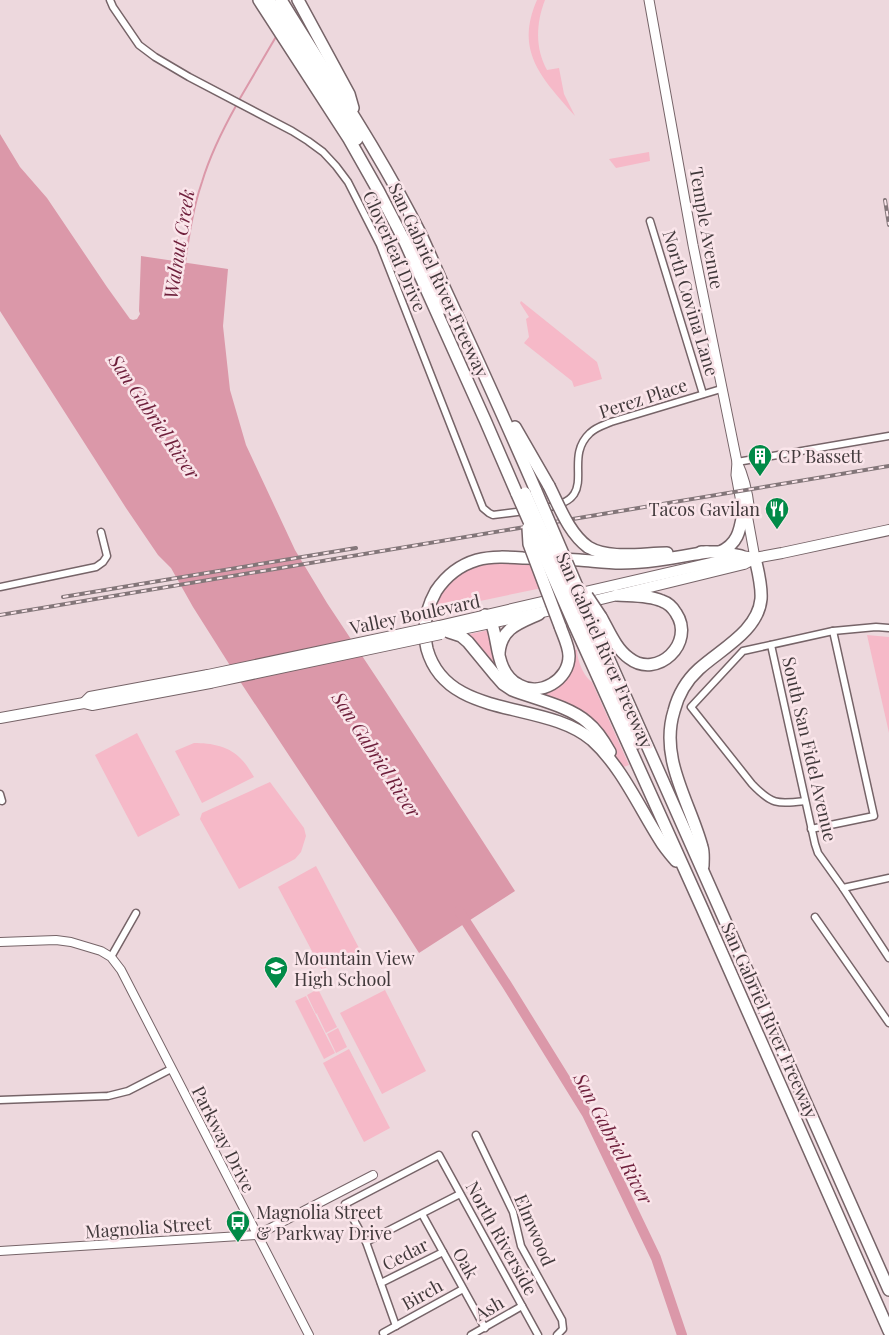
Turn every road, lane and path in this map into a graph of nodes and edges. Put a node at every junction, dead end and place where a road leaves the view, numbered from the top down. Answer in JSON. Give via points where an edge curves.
{"nodes":[{"id":1,"x":110,"y":0,"type":"edge"},
{"id":2,"x":259,"y":0,"type":"edge"},
{"id":3,"x":269,"y":0,"type":"edge"},
{"id":4,"x":281,"y":0,"type":"edge"},
{"id":5,"x":298,"y":0,"type":"edge"},
{"id":6,"x":648,"y":0,"type":"edge"},
{"id":7,"x":323,"y":74,"type":"junction"},
{"id":8,"x":650,"y":222,"type":"dead end"},
{"id":9,"x":482,"y":369,"type":"junction"},
{"id":10,"x":722,"y":388,"type":"junction"},
{"id":11,"x":703,"y":394,"type":"junction"},
{"id":12,"x":889,"y":436,"type":"edge"},
{"id":13,"x":737,"y":462,"type":"junction"},
{"id":14,"x":527,"y":492,"type":"junction"},
{"id":15,"x":567,"y":501,"type":"joint"},
{"id":16,"x":745,"y":514,"type":"junction"},
{"id":17,"x":528,"y":522,"type":"junction"},
{"id":18,"x":889,"y":530,"type":"edge"},
{"id":19,"x":101,"y":532,"type":"dead end"},
{"id":20,"x":707,"y":552,"type":"junction"},
{"id":21,"x":720,"y":552,"type":"junction"},
{"id":22,"x":741,"y":556,"type":"junction"},
{"id":23,"x":755,"y":558,"type":"junction"},
{"id":24,"x":0,"y":587,"type":"edge"},
{"id":25,"x":617,"y":595,"type":"junction"},
{"id":26,"x":539,"y":614,"type":"junction"},
{"id":27,"x":488,"y":619,"type":"junction"},
{"id":28,"x":587,"y":621,"type":"junction"},
{"id":29,"x":889,"y":628,"type":"edge"},
{"id":30,"x":443,"y":630,"type":"junction"},
{"id":31,"x":833,"y":631,"type":"junction"},
{"id":32,"x":771,"y":646,"type":"junction"},
{"id":33,"x":499,"y":655,"type":"junction"},
{"id":34,"x":0,"y":718,"type":"edge"},
{"id":35,"x":628,"y":786,"type":"junction"},
{"id":36,"x":805,"y":801,"type":"junction"},
{"id":37,"x":811,"y":829,"type":"junction"},
{"id":38,"x":703,"y":872,"type":"junction"},
{"id":39,"x":687,"y":876,"type":"junction"},
{"id":40,"x":889,"y":878,"type":"edge"},
{"id":41,"x":843,"y":888,"type":"junction"},
{"id":42,"x":708,"y":902,"type":"junction"},
{"id":43,"x":136,"y":913,"type":"dead end"},
{"id":44,"x":815,"y":917,"type":"dead end"},
{"id":45,"x":0,"y":942,"type":"edge"},
{"id":46,"x":111,"y":957,"type":"junction"},
{"id":47,"x":889,"y":958,"type":"edge"},
{"id":48,"x":889,"y":1023,"type":"edge"},
{"id":49,"x":171,"y":1069,"type":"junction"},
{"id":50,"x":0,"y":1100,"type":"edge"},
{"id":51,"x":476,"y":1135,"type":"dead end"},
{"id":52,"x":373,"y":1175,"type":"dead end"},
{"id":53,"x":460,"y":1194,"type":"junction"},
{"id":54,"x":422,"y":1214,"type":"junction"},
{"id":55,"x":257,"y":1235,"type":"junction"},
{"id":56,"x":366,"y":1242,"type":"junction"},
{"id":57,"x":0,"y":1251,"type":"edge"},
{"id":58,"x":443,"y":1252,"type":"junction"},
{"id":59,"x":381,"y":1283,"type":"junction"},
{"id":60,"x":463,"y":1289,"type":"junction"},
{"id":61,"x":889,"y":1290,"type":"edge"},
{"id":62,"x":522,"y":1306,"type":"junction"},
{"id":63,"x":396,"y":1326,"type":"junction"},
{"id":64,"x":485,"y":1328,"type":"junction"},
{"id":65,"x":889,"y":1331,"type":"edge"},
{"id":66,"x":309,"y":1335,"type":"edge"},
{"id":67,"x":384,"y":1335,"type":"edge"},
{"id":68,"x":471,"y":1335,"type":"edge"},
{"id":69,"x":538,"y":1335,"type":"edge"},
{"id":70,"x":557,"y":1335,"type":"edge"}],
"edges":[{"from":1,"to":15,"type":"street","name":"Cloverleaf Drive","via":[[140,45],[155,57],[308,140],[323,152],[348,182],[376,237],[483,508],[493,515],[553,507]]},
{"from":2,"to":7,"type":"highway","name":"San Gabriel River Freeway"},
{"from":3,"to":7,"type":"highway"},
{"from":4,"to":7,"type":"highway","name":"San Gabriel River Freeway"},
{"from":5,"to":7,"type":"highway"},
{"from":6,"to":10,"type":"main road","name":"Temple Avenue"},
{"from":7,"to":9,"type":"highway","name":"San Gabriel River Freeway","via":[[349,94],[358,121],[420,234]]},
{"from":7,"to":14,"type":"highway","name":"San Gabriel River Freeway","via":[[349,139],[405,242],[486,420]]},
{"from":7,"to":14,"type":"highway","via":[[414,235]]},
{"from":8,"to":11,"type":"street","name":"North Covina Lane"},
{"from":9,"to":14,"type":"highway","name":"San Gabriel River Freeway"},
{"from":9,"to":20,"type":"highway","bridge":true,"via":[[570,526],[588,548],[613,554]]},
{"from":10,"to":11,"type":"street","name":"Perez Place"},
{"from":10,"to":13,"type":"main road","name":"Temple Avenue"},
{"from":11,"to":15,"type":"street","name":"Perez Place","via":[[595,429],[582,444],[578,456],[577,487]]},
{"from":12,"to":13,"type":"street"},
{"from":13,"to":16,"type":"main road","name":"Temple Avenue","via":[[736,475]]},
{"from":14,"to":17,"type":"highway","name":"San Gabriel River Freeway","bridge":true},
{"from":14,"to":28,"type":"highway","bridge":true},
{"from":14,"to":28,"type":"highway","name":"San Gabriel River Freeway","bridge":true,"via":[[570,572]]},
{"from":16,"to":21,"type":"highway","via":[[736,540]]},
{"from":16,"to":23,"type":"main road","name":"Temple Avenue"},
{"from":17,"to":28,"type":"highway","name":"San Gabriel River Freeway","bridge":true},
{"from":17,"to":33,"type":"highway","bridge":true,"via":[[529,544],[567,646],[568,664],[562,676],[550,685],[529,689],[514,683],[504,672]]},
{"from":18,"to":23,"type":"main road","name":"Valley Boulevard"},
{"from":19,"to":24,"type":"street","via":[[107,556],[96,567]]},
{"from":20,"to":21,"type":"highway"},
{"from":20,"to":35,"type":"highway","via":[[629,563],[496,557],[479,560],[462,566],[447,578],[437,590],[427,612],[425,634],[428,652],[436,669],[450,685],[476,700],[546,718],[581,732],[605,754]]},
{"from":21,"to":22,"type":"highway"},
{"from":22,"to":23,"type":"main road","name":"Valley Boulevard"},
{"from":22,"to":27,"type":"main road","name":"Valley Boulevard"},
{"from":23,"to":25,"type":"main road","name":"Valley Boulevard","via":[[744,564]]},
{"from":23,"to":38,"type":"highway","via":[[761,596],[756,617],[747,629],[692,677],[678,697],[671,724],[672,760],[703,848]]},
{"from":25,"to":26,"type":"main road","name":"Valley Boulevard"},
{"from":25,"to":28,"type":"highway","via":[[658,599],[670,606],[682,628],[672,655],[647,665],[634,662]]},
{"from":26,"to":27,"type":"main road","name":"Valley Boulevard"},
{"from":26,"to":33,"type":"highway","via":[[511,628],[501,642]]},
{"from":27,"to":30,"type":"main road","name":"Valley Boulevard"},
{"from":27,"to":33,"type":"highway"},
{"from":28,"to":38,"type":"highway","name":"San Gabriel River Freeway"},
{"from":28,"to":39,"type":"highway","name":"San Gabriel River Freeway"},
{"from":28,"to":42,"type":"highway"},
{"from":29,"to":31,"type":"street"},
{"from":30,"to":34,"type":"main road","name":"Valley Boulevard","bridge":true,"via":[[92,705],[84,703]]},
{"from":30,"to":35,"type":"highway","via":[[468,642],[512,690],[572,712],[586,721],[602,738]]},
{"from":31,"to":32,"type":"street"},
{"from":31,"to":37,"type":"street","via":[[874,816]]},
{"from":32,"to":36,"type":"street","name":"South San Fidel Avenue"},
{"from":32,"to":36,"type":"street","via":[[743,651],[691,707],[763,796],[778,803]]},
{"from":35,"to":39,"type":"highway","via":[[660,841]]},
{"from":36,"to":37,"type":"street","name":"South San Fidel Avenue"},
{"from":37,"to":41,"type":"street","name":"South San Fidel Avenue","via":[[818,853]]},
{"from":38,"to":42,"type":"highway","name":"San Gabriel River Freeway"},
{"from":39,"to":42,"type":"highway","name":"San Gabriel River Freeway"},
{"from":40,"to":41,"type":"street"},
{"from":41,"to":47,"type":"street","name":"South San Fidel Avenue"},
{"from":42,"to":61,"type":"highway","via":[[846,1207],[854,1213]]},
{"from":42,"to":65,"type":"highway","name":"San Gabriel River Freeway"},
{"from":43,"to":46,"type":"street"},
{"from":44,"to":48,"type":"street"},
{"from":45,"to":46,"type":"street","via":[[71,942]]},
{"from":46,"to":49,"type":"street","name":"Parkway Drive","via":[[121,970]]},
{"from":49,"to":50,"type":"street","via":[[128,1091],[108,1096]]},
{"from":49,"to":55,"type":"street","name":"Parkway Drive"},
{"from":51,"to":70,"type":"street","name":"Elmwood","via":[[513,1212],[522,1246],[562,1320],[563,1328]]},
{"from":52,"to":55,"type":"street","name":"Magnolia Street"},
{"from":53,"to":54,"type":"street"},
{"from":53,"to":56,"type":"street","name":"North Riverside","via":[[439,1156],[345,1204]]},
{"from":53,"to":62,"type":"street","name":"North Riverside"},
{"from":54,"to":56,"type":"street"},
{"from":54,"to":58,"type":"street","name":"Oak"},
{"from":55,"to":57,"type":"street","name":"Magnolia Street"},
{"from":55,"to":66,"type":"street","name":"Parkway Drive"},
{"from":56,"to":59,"type":"street"},
{"from":58,"to":59,"type":"street","name":"Cedar"},
{"from":58,"to":60,"type":"street","name":"Oak"},
{"from":59,"to":63,"type":"street"},
{"from":60,"to":63,"type":"street","name":"Birch"},
{"from":60,"to":64,"type":"street","name":"Oak"},
{"from":62,"to":64,"type":"street","name":"Ash"},
{"from":62,"to":69,"type":"street","name":"North Riverside"},
{"from":63,"to":67,"type":"street","name":"Birch"},
{"from":64,"to":68,"type":"street","name":"Ash"}]}
